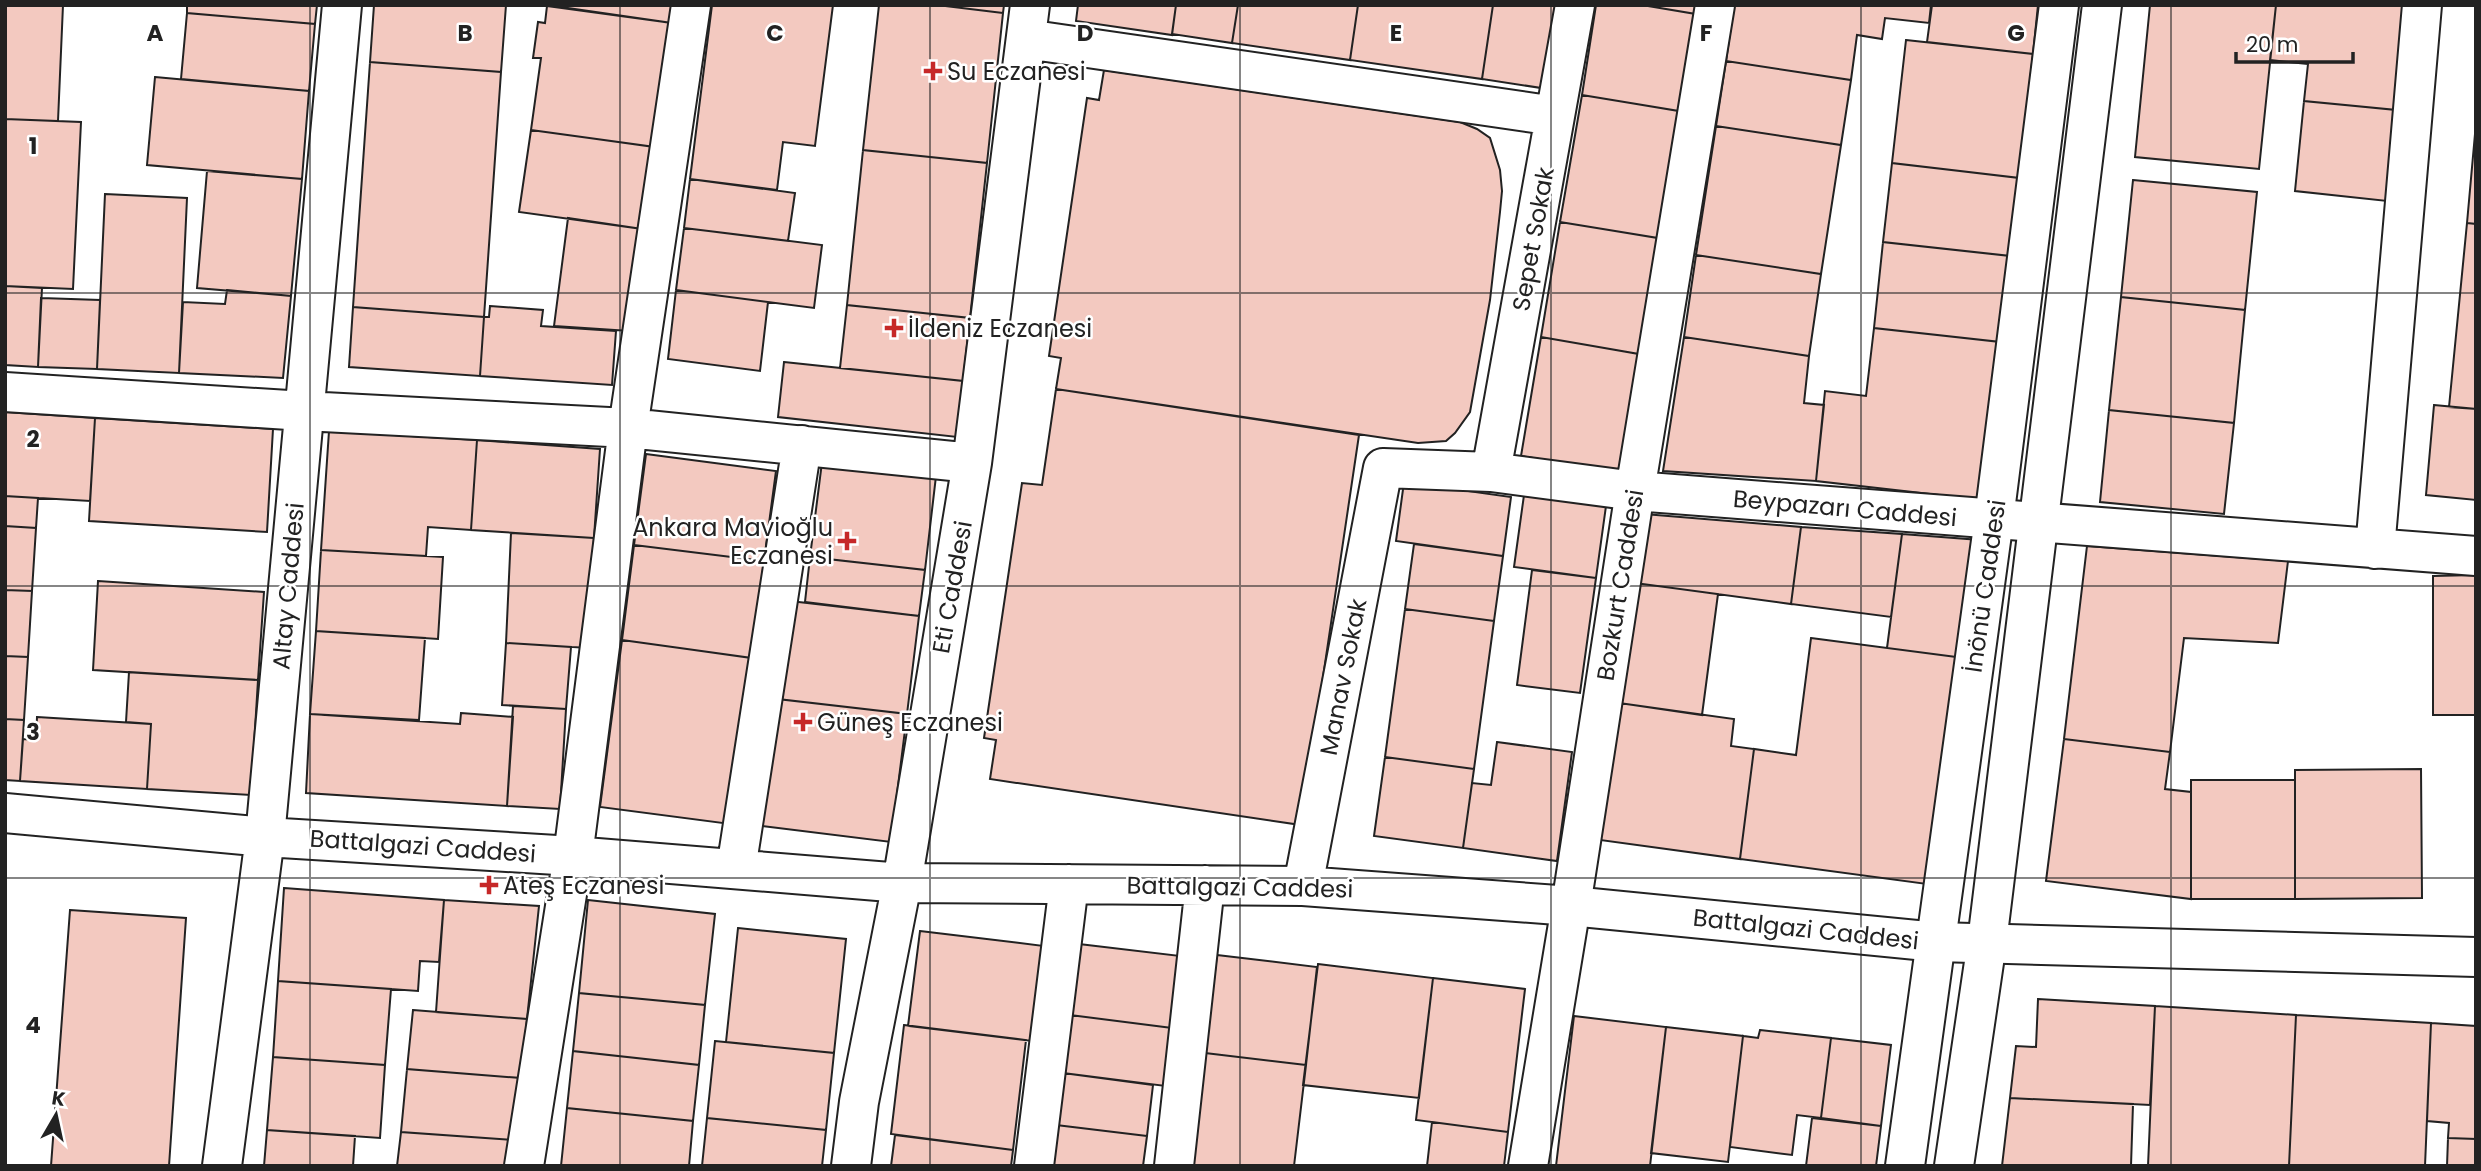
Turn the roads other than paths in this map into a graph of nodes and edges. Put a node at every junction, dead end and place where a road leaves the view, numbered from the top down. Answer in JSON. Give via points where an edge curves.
{"nodes":[{"id":1,"x":342,"y":5,"type":"edge"},
{"id":2,"x":691,"y":5,"type":"edge"},
{"id":3,"x":1575,"y":5,"type":"edge"},
{"id":4,"x":1715,"y":5,"type":"edge"},
{"id":5,"x":2059,"y":5,"type":"edge"},
{"id":6,"x":2102,"y":5,"type":"edge"},
{"id":7,"x":2423,"y":5,"type":"edge"},
{"id":8,"x":1028,"y":22,"type":"edge"},
{"id":9,"x":1555,"y":116,"type":"junction"},
{"id":10,"x":5,"y":392,"type":"edge"},
{"id":11,"x":304,"y":411,"type":"junction"},
{"id":12,"x":628,"y":428,"type":"junction"},
{"id":13,"x":802,"y":445,"type":"junction"},
{"id":14,"x":972,"y":463,"type":"junction"},
{"id":15,"x":1383,"y":468,"type":"joint"},
{"id":16,"x":1491,"y":472,"type":"junction"},
{"id":17,"x":1634,"y":491,"type":"junction"},
{"id":18,"x":1994,"y":519,"type":"junction"},
{"id":19,"x":2038,"y":524,"type":"junction"},
{"id":20,"x":2375,"y":549,"type":"junction"},
{"id":21,"x":2476,"y":556,"type":"edge"},
{"id":22,"x":5,"y":813,"type":"edge"},
{"id":23,"x":265,"y":837,"type":"junction"},
{"id":24,"x":573,"y":856,"type":"junction"},
{"id":25,"x":736,"y":869,"type":"junction"},
{"id":26,"x":902,"y":883,"type":"junction"},
{"id":27,"x":1069,"y":884,"type":"junction"},
{"id":28,"x":1205,"y":885,"type":"junction"},
{"id":29,"x":1303,"y":886,"type":"junction"},
{"id":30,"x":1571,"y":906,"type":"junction"},
{"id":31,"x":1937,"y":942,"type":"junction"},
{"id":32,"x":1987,"y":942,"type":"junction"},
{"id":33,"x":2476,"y":957,"type":"edge"},
{"id":34,"x":222,"y":1166,"type":"edge"},
{"id":35,"x":524,"y":1166,"type":"edge"},
{"id":36,"x":851,"y":1166,"type":"edge"},
{"id":37,"x":1034,"y":1166,"type":"edge"},
{"id":38,"x":1174,"y":1166,"type":"edge"},
{"id":39,"x":1528,"y":1166,"type":"edge"},
{"id":40,"x":1905,"y":1166,"type":"edge"},
{"id":41,"x":1954,"y":1166,"type":"edge"}],
"edges":[{"from":1,"to":11,"type":"street","name":"Altay Caddesi"},
{"from":2,"to":12,"type":"street"},
{"from":3,"to":9,"type":"street","name":"Sepet Sokak"},
{"from":4,"to":17,"type":"street","name":"Bozkurt Caddesi"},
{"from":5,"to":18,"type":"street","name":"İnönü Caddesi"},
{"from":6,"to":19,"type":"street","name":"İnönü Caddesi"},
{"from":7,"to":20,"type":"street"},
{"from":8,"to":9,"type":"street"},
{"from":8,"to":14,"type":"street","name":"Eti Caddesi"},
{"from":9,"to":16,"type":"street","name":"Sepet Sokak"},
{"from":10,"to":11,"type":"street"},
{"from":11,"to":12,"type":"street"},
{"from":11,"to":23,"type":"street","name":"Altay Caddesi"},
{"from":12,"to":13,"type":"street"},
{"from":12,"to":24,"type":"street"},
{"from":13,"to":14,"type":"street"},
{"from":13,"to":25,"type":"street"},
{"from":14,"to":26,"type":"street","name":"Eti Caddesi"},
{"from":15,"to":16,"type":"street","name":"Beypazarı Caddesi"},
{"from":15,"to":29,"type":"street","name":"Manav Sokak"},
{"from":16,"to":17,"type":"street","name":"Beypazarı Caddesi"},
{"from":17,"to":18,"type":"street","name":"Beypazarı Caddesi"},
{"from":17,"to":30,"type":"street","name":"Bozkurt Caddesi"},
{"from":18,"to":19,"type":"street","name":"Beypazarı Caddesi"},
{"from":18,"to":31,"type":"street","name":"İnönü Caddesi"},
{"from":19,"to":20,"type":"street","name":"Beypazarı Caddesi"},
{"from":19,"to":32,"type":"street","name":"İnönü Caddesi"},
{"from":20,"to":21,"type":"street","name":"Beypazarı Caddesi"},
{"from":22,"to":23,"type":"street","name":"Battalgazi Caddesi"},
{"from":23,"to":24,"type":"street","name":"Battalgazi Caddesi"},
{"from":23,"to":34,"type":"street","name":"Altay Caddesi"},
{"from":24,"to":25,"type":"street","name":"Battalgazi Caddesi"},
{"from":24,"to":35,"type":"street"},
{"from":25,"to":26,"type":"street","name":"Battalgazi Caddesi"},
{"from":26,"to":27,"type":"street","name":"Battalgazi Caddesi"},
{"from":26,"to":36,"type":"street","name":"Eti Caddesi"},
{"from":27,"to":28,"type":"street","name":"Battalgazi Caddesi"},
{"from":27,"to":37,"type":"street"},
{"from":28,"to":29,"type":"street","name":"Battalgazi Caddesi"},
{"from":28,"to":38,"type":"street"},
{"from":29,"to":30,"type":"street","name":"Battalgazi Caddesi"},
{"from":30,"to":31,"type":"street","name":"Battalgazi Caddesi"},
{"from":30,"to":39,"type":"street","name":"Bozkurt Caddesi"},
{"from":31,"to":32,"type":"street","name":"Battalgazi Caddesi"},
{"from":31,"to":40,"type":"street","name":"İnönü Caddesi"},
{"from":32,"to":33,"type":"street","name":"Battalgazi Caddesi"},
{"from":32,"to":41,"type":"street","name":"İnönü Caddesi"}]}
